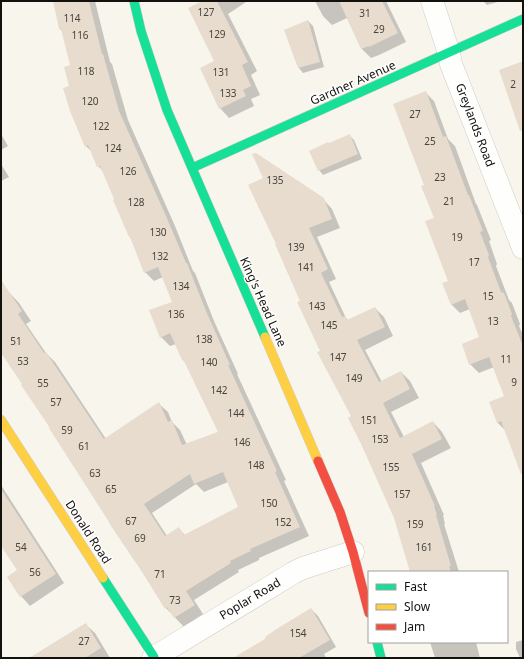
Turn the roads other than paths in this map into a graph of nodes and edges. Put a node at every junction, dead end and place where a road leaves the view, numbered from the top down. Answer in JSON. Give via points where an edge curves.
{"nodes":[{"id":1,"x":134,"y":1,"type":"edge"},
{"id":2,"x":432,"y":1,"type":"edge"},
{"id":3,"x":523,"y":19,"type":"edge"},
{"id":4,"x":449,"y":53,"type":"junction"},
{"id":5,"x":192,"y":168,"type":"junction"},
{"id":6,"x":523,"y":248,"type":"edge"},
{"id":7,"x":1,"y":420,"type":"edge"},
{"id":8,"x":353,"y":552,"type":"junction"},
{"id":9,"x":368,"y":609,"type":"edge"},
{"id":10,"x":376,"y":643,"type":"edge"},
{"id":11,"x":154,"y":658,"type":"edge"},
{"id":12,"x":381,"y":658,"type":"edge"}],
"edges":[{"from":1,"to":5,"type":"street","name":"King's Head Lane","via":[[167,110]]},
{"from":2,"to":4,"type":"street","name":"Greylands Road"},
{"from":3,"to":4,"type":"street","name":"Gardner Avenue"},
{"from":4,"to":5,"type":"street","name":"Gardner Avenue"},
{"from":4,"to":6,"type":"street","name":"Greylands Road","via":[[451,64]]},
{"from":5,"to":8,"type":"street","name":"King's Head Lane","via":[[340,512]]},
{"from":7,"to":11,"type":"street","name":"Donald Road"},
{"from":8,"to":9,"type":"street","name":"King's Head Lane"},
{"from":8,"to":11,"type":"street","name":"Poplar Road","via":[[293,573]]},
{"from":10,"to":12,"type":"street"}]}
